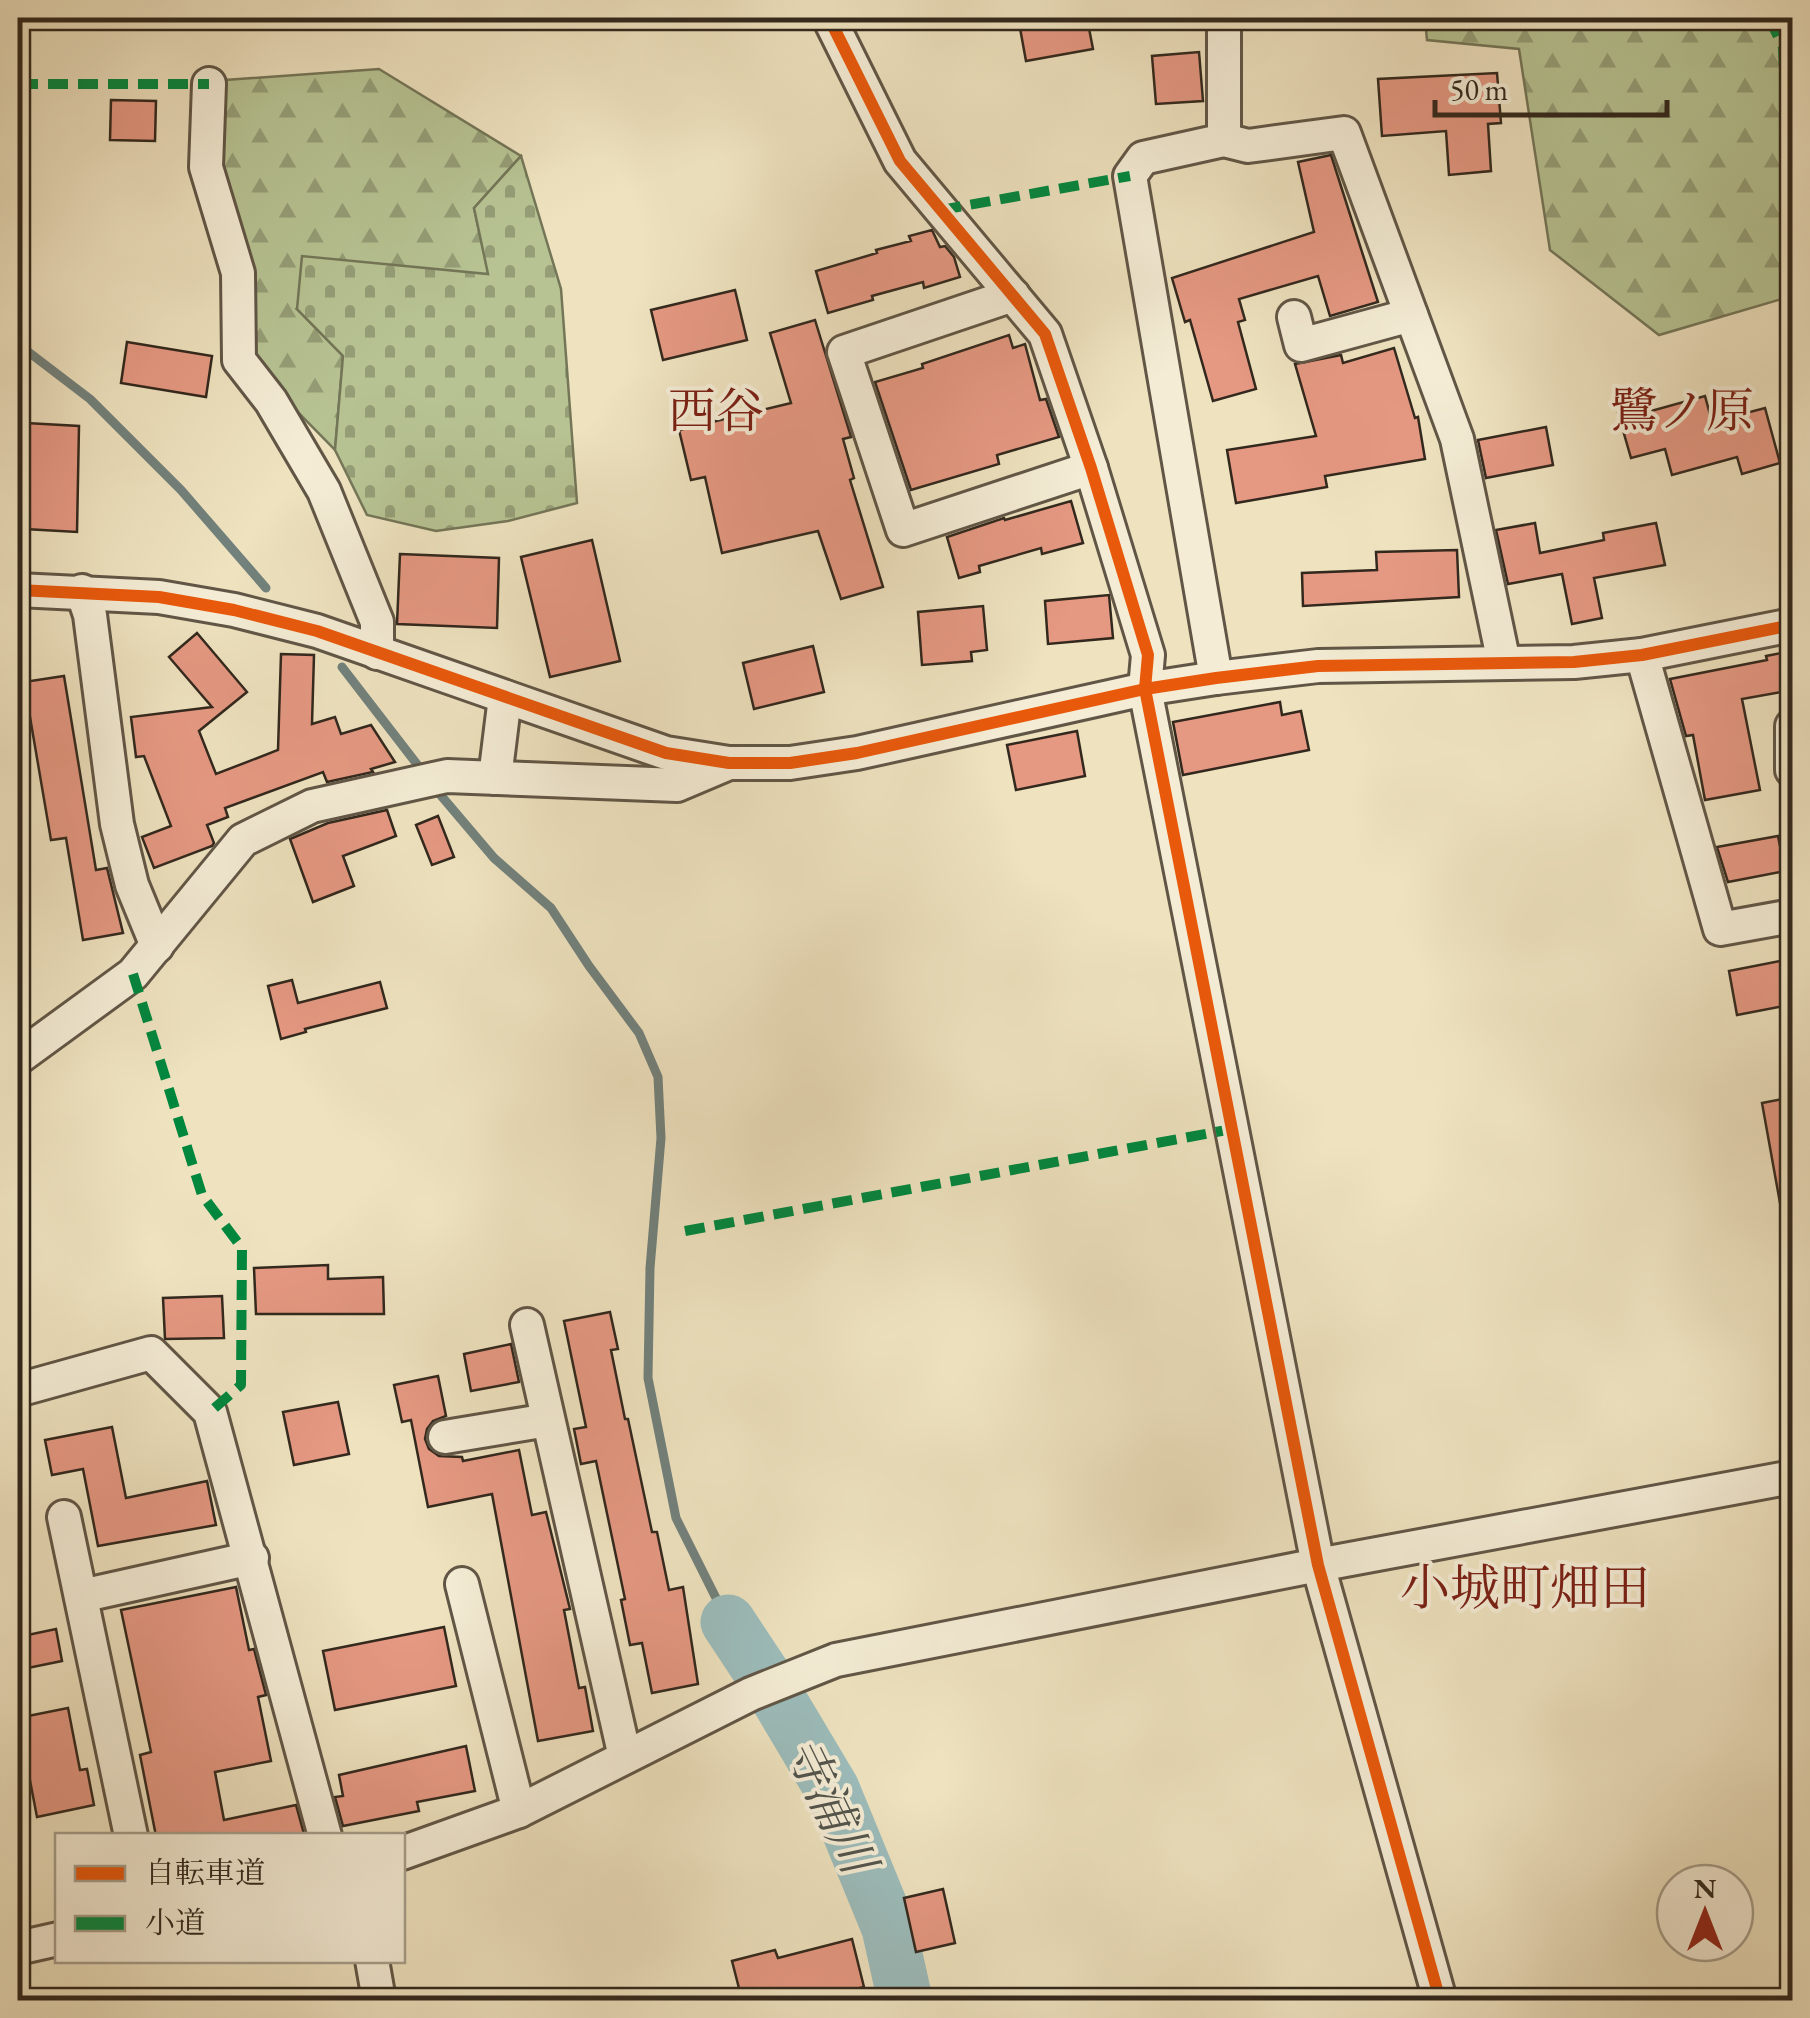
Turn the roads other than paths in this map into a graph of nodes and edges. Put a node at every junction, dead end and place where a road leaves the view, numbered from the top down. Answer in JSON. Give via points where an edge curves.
{"nodes":[{"id":1,"x":829,"y":18,"type":"edge"},
{"id":2,"x":1224,"y":18,"type":"edge"},
{"id":3,"x":208,"y":84,"type":"dead end"},
{"id":4,"x":1224,"y":140,"type":"junction"},
{"id":5,"x":1014,"y":295,"type":"junction"},
{"id":6,"x":1411,"y":315,"type":"junction"},
{"id":7,"x":1294,"y":318,"type":"dead end"},
{"id":8,"x":1091,"y":468,"type":"junction"},
{"id":9,"x":18,"y":590,"type":"edge"},
{"id":10,"x":82,"y":591,"type":"junction"},
{"id":11,"x":1792,"y":625,"type":"edge"},
{"id":12,"x":377,"y":652,"type":"junction"},
{"id":13,"x":1642,"y":654,"type":"junction"},
{"id":14,"x":1504,"y":663,"type":"junction"},
{"id":15,"x":1216,"y":678,"type":"junction"},
{"id":16,"x":1146,"y":689,"type":"junction"},
{"id":17,"x":505,"y":697,"type":"junction"},
{"id":18,"x":1792,"y":726,"type":"edge"},
{"id":19,"x":729,"y":763,"type":"junction"},
{"id":20,"x":1792,"y":770,"type":"edge"},
{"id":21,"x":495,"y":778,"type":"junction"},
{"id":22,"x":1792,"y":916,"type":"edge"},
{"id":23,"x":156,"y":946,"type":"junction"},
{"id":24,"x":18,"y":1058,"type":"edge"},
{"id":25,"x":527,"y":1325,"type":"dead end"},
{"id":26,"x":18,"y":1390,"type":"edge"},
{"id":27,"x":548,"y":1420,"type":"junction"},
{"id":28,"x":444,"y":1437,"type":"dead end"},
{"id":29,"x":1792,"y":1478,"type":"edge"},
{"id":30,"x":64,"y":1517,"type":"dead end"},
{"id":31,"x":252,"y":1558,"type":"junction"},
{"id":32,"x":1318,"y":1565,"type":"junction"},
{"id":33,"x":462,"y":1584,"type":"dead end"},
{"id":34,"x":81,"y":1596,"type":"junction"},
{"id":35,"x":625,"y":1757,"type":"junction"},
{"id":36,"x":518,"y":1812,"type":"junction"},
{"id":37,"x":131,"y":1833,"type":"edge"},
{"id":38,"x":323,"y":1833,"type":"edge"},
{"id":39,"x":405,"y":1852,"type":"edge"},
{"id":40,"x":55,"y":1940,"type":"edge"},
{"id":41,"x":18,"y":1948,"type":"edge"},
{"id":42,"x":373,"y":1963,"type":"edge"},
{"id":43,"x":379,"y":2000,"type":"edge"},
{"id":44,"x":1440,"y":2000,"type":"edge"}],
"edges":[{"from":1,"to":5,"type":"street","via":[[900,161]]},
{"from":2,"to":4,"type":"street"},
{"from":3,"to":12,"type":"street","via":[[206,167],[238,273],[239,360],[324,491],[377,622]]},
{"from":4,"to":6,"type":"street","via":[[1248,146],[1344,133]]},
{"from":4,"to":15,"type":"street","via":[[1143,158],[1130,176]]},
{"from":5,"to":8,"type":"street","via":[[1045,334]]},
{"from":5,"to":8,"type":"street","via":[[844,352],[903,530]]},
{"from":6,"to":7,"type":"street","via":[[1301,345]]},
{"from":6,"to":14,"type":"street","via":[[1457,438]]},
{"from":8,"to":16,"type":"street","via":[[1148,654]]},
{"from":9,"to":10,"type":"street"},
{"from":10,"to":12,"type":"street","via":[[234,610]]},
{"from":10,"to":23,"type":"street","via":[[117,824]]},
{"from":11,"to":13,"type":"street"},
{"from":12,"to":17,"type":"street"},
{"from":13,"to":14,"type":"street"},
{"from":13,"to":22,"type":"street","via":[[1720,929]]},
{"from":14,"to":15,"type":"street","via":[[1318,666]]},
{"from":15,"to":16,"type":"street"},
{"from":16,"to":19,"type":"street","via":[[857,752],[790,763]]},
{"from":16,"to":32,"type":"street"},
{"from":17,"to":19,"type":"street","via":[[666,752]]},
{"from":17,"to":21,"type":"street"},
{"from":18,"to":20,"type":"street"},
{"from":19,"to":21,"type":"street","via":[[677,785]]},
{"from":21,"to":23,"type":"street","via":[[431,779],[312,806],[243,840]]},
{"from":23,"to":24,"type":"street","via":[[133,974]]},
{"from":25,"to":27,"type":"street"},
{"from":26,"to":31,"type":"street","via":[[152,1353],[210,1412]]},
{"from":27,"to":28,"type":"street"},
{"from":27,"to":35,"type":"street"},
{"from":29,"to":32,"type":"street"},
{"from":30,"to":34,"type":"street"},
{"from":31,"to":34,"type":"street"},
{"from":31,"to":38,"type":"street"},
{"from":32,"to":35,"type":"street","via":[[836,1660]]},
{"from":32,"to":44,"type":"street"},
{"from":33,"to":36,"type":"street"},
{"from":34,"to":37,"type":"street"},
{"from":35,"to":36,"type":"street"},
{"from":36,"to":39,"type":"street"},
{"from":40,"to":41,"type":"street"},
{"from":42,"to":43,"type":"street"}]}
